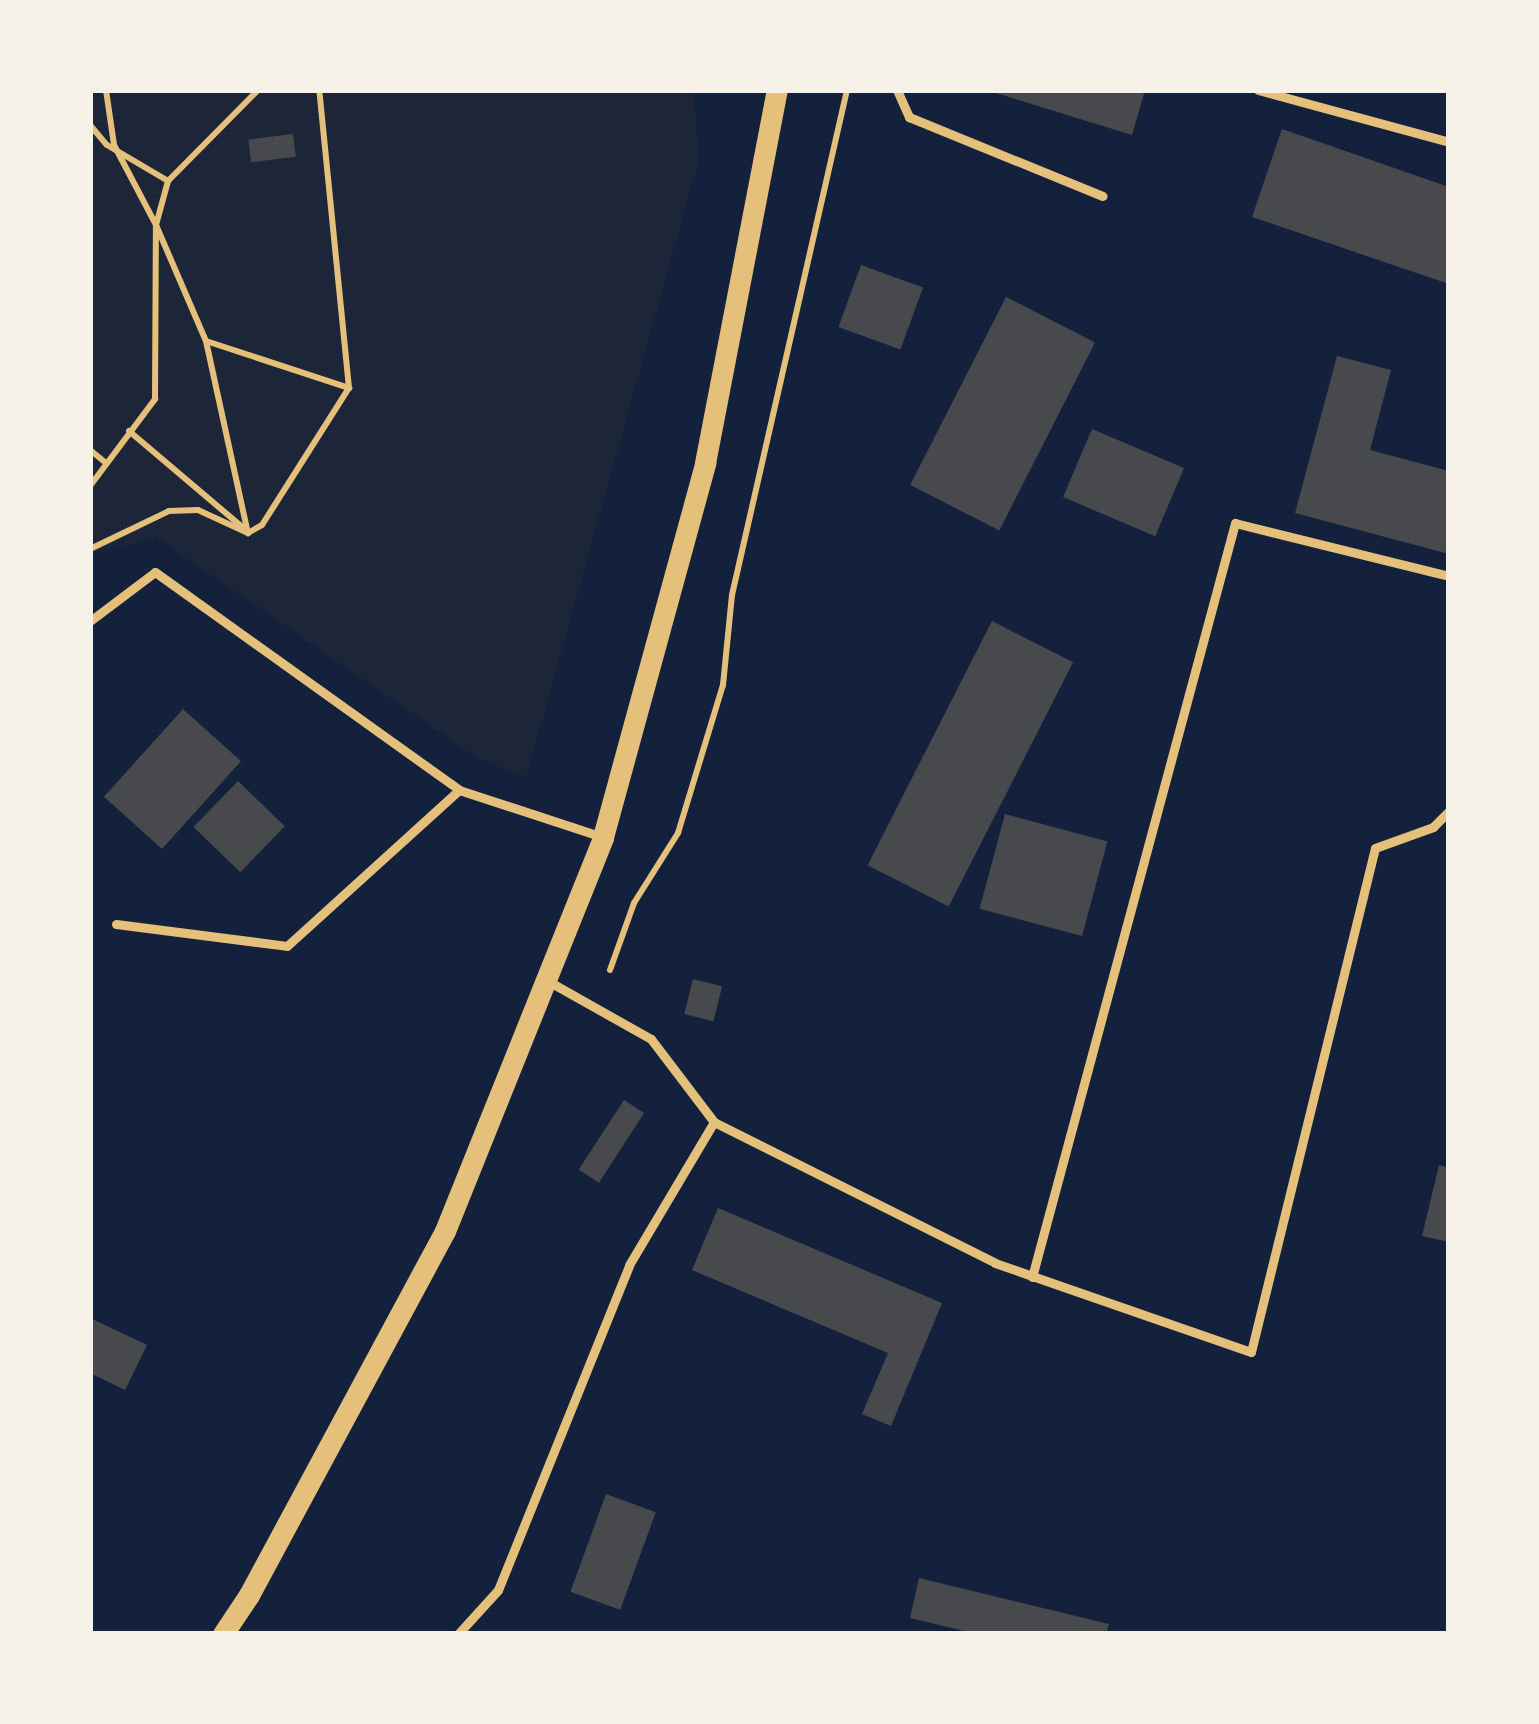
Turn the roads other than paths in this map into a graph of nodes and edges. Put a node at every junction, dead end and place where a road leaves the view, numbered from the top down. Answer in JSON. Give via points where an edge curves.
{"nodes":[{"id":1,"x":897,"y":90,"type":"edge"},
{"id":2,"x":1258,"y":90,"type":"edge"},
{"id":3,"x":770,"y":97,"type":"edge"},
{"id":4,"x":1449,"y":142,"type":"edge"},
{"id":5,"x":1103,"y":196,"type":"dead end"},
{"id":6,"x":1449,"y":576,"type":"edge"},
{"id":7,"x":90,"y":621,"type":"edge"},
{"id":8,"x":460,"y":790,"type":"junction"},
{"id":9,"x":1449,"y":812,"type":"edge"},
{"id":10,"x":603,"y":837,"type":"junction"},
{"id":11,"x":116,"y":924,"type":"dead end"},
{"id":12,"x":547,"y":981,"type":"junction"},
{"id":13,"x":714,"y":1122,"type":"junction"},
{"id":14,"x":1032,"y":1276,"type":"junction"},
{"id":15,"x":464,"y":1633,"type":"edge"},
{"id":16,"x":223,"y":1634,"type":"edge"}],
"edges":[{"from":1,"to":5,"type":"lane","via":[[909,117]]},
{"from":2,"to":4,"type":"lane"},
{"from":3,"to":10,"type":"street","via":[[705,463]]},
{"from":6,"to":14,"type":"lane","via":[[1234,523]]},
{"from":7,"to":8,"type":"lane","via":[[155,572]]},
{"from":8,"to":10,"type":"lane"},
{"from":8,"to":11,"type":"lane","via":[[287,946]]},
{"from":9,"to":14,"type":"lane","via":[[1376,848],[1251,1352]]},
{"from":10,"to":12,"type":"street"},
{"from":12,"to":13,"type":"lane","via":[[651,1040]]},
{"from":12,"to":16,"type":"street","via":[[446,1231]]},
{"from":13,"to":14,"type":"lane"},
{"from":13,"to":15,"type":"lane","via":[[629,1265],[498,1590]]}]}
